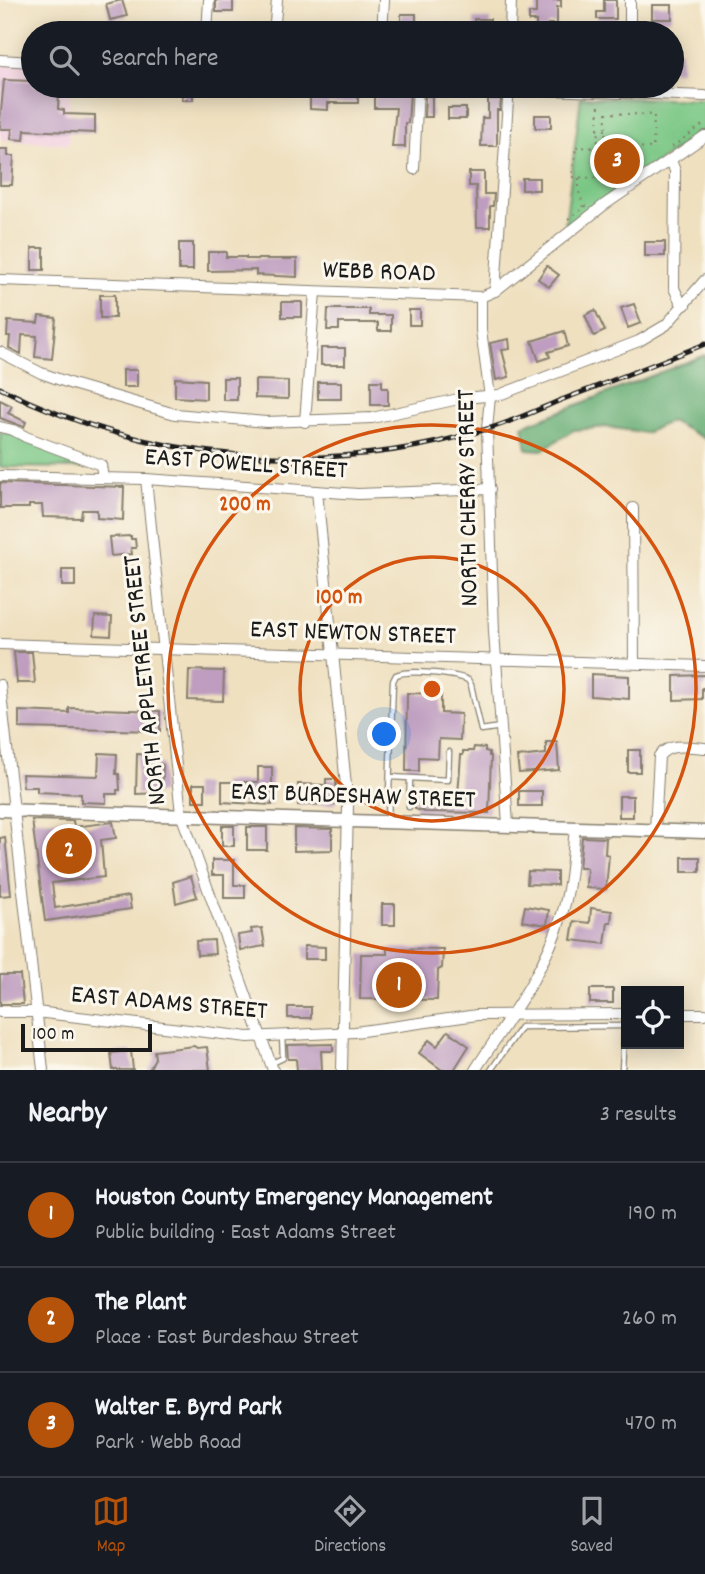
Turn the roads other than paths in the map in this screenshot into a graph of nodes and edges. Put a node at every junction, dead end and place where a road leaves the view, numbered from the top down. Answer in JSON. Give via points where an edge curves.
{"nodes":[{"id":1,"x":209,"y":0,"type":"edge"},
{"id":2,"x":276,"y":0,"type":"edge"},
{"id":3,"x":384,"y":0,"type":"edge"},
{"id":4,"x":511,"y":0,"type":"edge"},
{"id":5,"x":630,"y":0,"type":"edge"},
{"id":6,"x":208,"y":21,"type":"edge"},
{"id":7,"x":275,"y":21,"type":"edge"},
{"id":8,"x":383,"y":21,"type":"edge"},
{"id":9,"x":510,"y":21,"type":"edge"},
{"id":10,"x":630,"y":21,"type":"edge"},
{"id":11,"x":0,"y":60,"type":"edge"},
{"id":12,"x":21,"y":61,"type":"edge"},
{"id":13,"x":684,"y":94,"type":"edge"},
{"id":14,"x":705,"y":96,"type":"edge"},
{"id":15,"x":417,"y":98,"type":"edge"},
{"id":16,"x":508,"y":98,"type":"edge"},
{"id":17,"x":705,"y":136,"type":"edge"},
{"id":18,"x":671,"y":160,"type":"junction"},
{"id":19,"x":414,"y":169,"type":"dead end"},
{"id":20,"x":0,"y":280,"type":"edge"},
{"id":21,"x":705,"y":280,"type":"edge"},
{"id":22,"x":495,"y":291,"type":"junction"},
{"id":23,"x":315,"y":292,"type":"junction"},
{"id":24,"x":481,"y":297,"type":"junction"},
{"id":25,"x":685,"y":305,"type":"junction"},
{"id":26,"x":0,"y":352,"type":"edge"},
{"id":27,"x":490,"y":397,"type":"junction"},
{"id":28,"x":304,"y":422,"type":"junction"},
{"id":29,"x":0,"y":427,"type":"edge"},
{"id":30,"x":0,"y":476,"type":"edge"},
{"id":31,"x":103,"y":478,"type":"junction"},
{"id":32,"x":146,"y":480,"type":"junction"},
{"id":33,"x":490,"y":489,"type":"junction"},
{"id":34,"x":317,"y":491,"type":"junction"},
{"id":35,"x":633,"y":508,"type":"dead end"},
{"id":36,"x":0,"y":644,"type":"edge"},
{"id":37,"x":163,"y":649,"type":"junction"},
{"id":38,"x":334,"y":654,"type":"junction"},
{"id":39,"x":432,"y":657,"type":"junction"},
{"id":40,"x":495,"y":659,"type":"junction"},
{"id":41,"x":634,"y":663,"type":"junction"},
{"id":42,"x":705,"y":666,"type":"edge"},
{"id":43,"x":431,"y":674,"type":"junction"},
{"id":44,"x":0,"y":685,"type":"edge"},
{"id":45,"x":501,"y":727,"type":"junction"},
{"id":46,"x":705,"y":748,"type":"edge"},
{"id":47,"x":449,"y":752,"type":"dead end"},
{"id":48,"x":390,"y":778,"type":"junction"},
{"id":49,"x":410,"y":779,"type":"junction"},
{"id":50,"x":409,"y":807,"type":"dead end"},
{"id":51,"x":0,"y":810,"type":"edge"},
{"id":52,"x":14,"y":810,"type":"junction"},
{"id":53,"x":181,"y":814,"type":"junction"},
{"id":54,"x":349,"y":820,"type":"junction"},
{"id":55,"x":388,"y":821,"type":"junction"},
{"id":56,"x":508,"y":824,"type":"junction"},
{"id":57,"x":575,"y":828,"type":"junction"},
{"id":58,"x":655,"y":830,"type":"junction"},
{"id":59,"x":705,"y":832,"type":"edge"},
{"id":60,"x":0,"y":1012,"type":"edge"},
{"id":61,"x":36,"y":1012,"type":"junction"},
{"id":62,"x":621,"y":1014,"type":"edge"},
{"id":63,"x":684,"y":1014,"type":"edge"},
{"id":64,"x":705,"y":1014,"type":"edge"},
{"id":65,"x":511,"y":1015,"type":"junction"},
{"id":66,"x":621,"y":1026,"type":"edge"},
{"id":67,"x":343,"y":1032,"type":"junction"},
{"id":68,"x":282,"y":1035,"type":"junction"},
{"id":69,"x":259,"y":1036,"type":"junction"},
{"id":70,"x":495,"y":1039,"type":"junction"},
{"id":71,"x":507,"y":1047,"type":"junction"},
{"id":72,"x":623,"y":1049,"type":"edge"},
{"id":73,"x":272,"y":1067,"type":"edge"},
{"id":74,"x":43,"y":1070,"type":"edge"},
{"id":75,"x":342,"y":1070,"type":"edge"},
{"id":76,"x":475,"y":1070,"type":"edge"},
{"id":77,"x":491,"y":1070,"type":"edge"},
{"id":78,"x":622,"y":1070,"type":"edge"}],
"edges":[{"from":1,"to":6,"type":"street"},
{"from":2,"to":7,"type":"street"},
{"from":3,"to":8,"type":"street"},
{"from":4,"to":9,"type":"street"},
{"from":5,"to":10,"type":"street"},
{"from":11,"to":12,"type":"street"},
{"from":13,"to":14,"type":"street"},
{"from":15,"to":19,"type":"street"},
{"from":16,"to":22,"type":"street"},
{"from":17,"to":18,"type":"street","name":"WEBB ROAD"},
{"from":18,"to":22,"type":"street","name":"WEBB ROAD","via":[[604,205]]},
{"from":18,"to":25,"type":"street","via":[[675,171],[674,288]]},
{"from":20,"to":23,"type":"street","name":"WEBB ROAD"},
{"from":21,"to":25,"type":"street"},
{"from":22,"to":24,"type":"street","name":"WEBB ROAD"},
{"from":23,"to":24,"type":"street","name":"WEBB ROAD"},
{"from":23,"to":28,"type":"street"},
{"from":24,"to":27,"type":"street","name":"NORTH CHERRY STREET"},
{"from":25,"to":27,"type":"street","via":[[666,325],[639,341]]},
{"from":26,"to":28,"type":"street","via":[[72,384],[175,414]]},
{"from":27,"to":28,"type":"street","via":[[463,398],[372,418]]},
{"from":27,"to":33,"type":"street","name":"NORTH CHERRY STREET"},
{"from":29,"to":31,"type":"street","via":[[101,465]]},
{"from":30,"to":31,"type":"street","name":"EAST POWELL STREET"},
{"from":31,"to":32,"type":"street","name":"EAST POWELL STREET"},
{"from":32,"to":34,"type":"street","name":"EAST POWELL STREET"},
{"from":32,"to":37,"type":"street","name":"NORTH APPLETREE STREET"},
{"from":33,"to":34,"type":"street","name":"EAST POWELL STREET","via":[[377,494]]},
{"from":33,"to":40,"type":"street","name":"NORTH CHERRY STREET"},
{"from":34,"to":38,"type":"street"},
{"from":35,"to":41,"type":"street"},
{"from":36,"to":37,"type":"street","name":"EAST NEWTON STREET"},
{"from":37,"to":38,"type":"street","name":"EAST NEWTON STREET"},
{"from":37,"to":53,"type":"street","name":"NORTH APPLETREE STREET"},
{"from":38,"to":39,"type":"street","name":"EAST NEWTON STREET"},
{"from":38,"to":54,"type":"street"},
{"from":39,"to":40,"type":"street","name":"EAST NEWTON STREET"},
{"from":39,"to":43,"type":"lane"},
{"from":40,"to":41,"type":"street","name":"EAST NEWTON STREET"},
{"from":40,"to":45,"type":"street","name":"NORTH CHERRY STREET"},
{"from":41,"to":42,"type":"street","name":"EAST NEWTON STREET"},
{"from":43,"to":45,"type":"lane","via":[[468,680],[481,730]]},
{"from":43,"to":48,"type":"lane","via":[[402,672],[393,681]]},
{"from":44,"to":52,"type":"street"},
{"from":45,"to":56,"type":"street","name":"NORTH CHERRY STREET"},
{"from":46,"to":58,"type":"street","via":[[673,747],[659,756]]},
{"from":47,"to":49,"type":"lane","via":[[448,780]]},
{"from":48,"to":49,"type":"lane"},
{"from":48,"to":55,"type":"lane"},
{"from":49,"to":50,"type":"lane"},
{"from":51,"to":52,"type":"street","name":"EAST BURDESHAW STREET"},
{"from":52,"to":53,"type":"street","name":"EAST BURDESHAW STREET"},
{"from":52,"to":61,"type":"street"},
{"from":53,"to":54,"type":"street","name":"EAST BURDESHAW STREET"},
{"from":53,"to":69,"type":"street","name":"NORTH APPLETREE STREET"},
{"from":54,"to":55,"type":"street","name":"EAST BURDESHAW STREET"},
{"from":54,"to":67,"type":"street"},
{"from":55,"to":56,"type":"street","name":"EAST BURDESHAW STREET"},
{"from":56,"to":57,"type":"street","name":"EAST BURDESHAW STREET"},
{"from":57,"to":58,"type":"street","name":"EAST BURDESHAW STREET"},
{"from":57,"to":65,"type":"street","via":[[557,930]]},
{"from":58,"to":59,"type":"street","name":"EAST BURDESHAW STREET"},
{"from":60,"to":61,"type":"street","name":"EAST ADAMS STREET"},
{"from":61,"to":69,"type":"street","name":"EAST ADAMS STREET"},
{"from":61,"to":74,"type":"street"},
{"from":62,"to":65,"type":"street","name":"EAST ADAMS STREET"},
{"from":63,"to":64,"type":"street"},
{"from":65,"to":67,"type":"street","name":"EAST ADAMS STREET","via":[[454,1017]]},
{"from":65,"to":70,"type":"street"},
{"from":66,"to":71,"type":"lane","via":[[521,1027]]},
{"from":67,"to":68,"type":"street","name":"EAST ADAMS STREET"},
{"from":67,"to":75,"type":"street"},
{"from":68,"to":69,"type":"street","name":"EAST ADAMS STREET"},
{"from":68,"to":73,"type":"lane","via":[[283,1058]]},
{"from":69,"to":73,"type":"street","name":"NORTH APPLETREE STREET"},
{"from":70,"to":71,"type":"lane"},
{"from":70,"to":76,"type":"street"},
{"from":71,"to":77,"type":"lane"},
{"from":72,"to":78,"type":"lane"}]}
